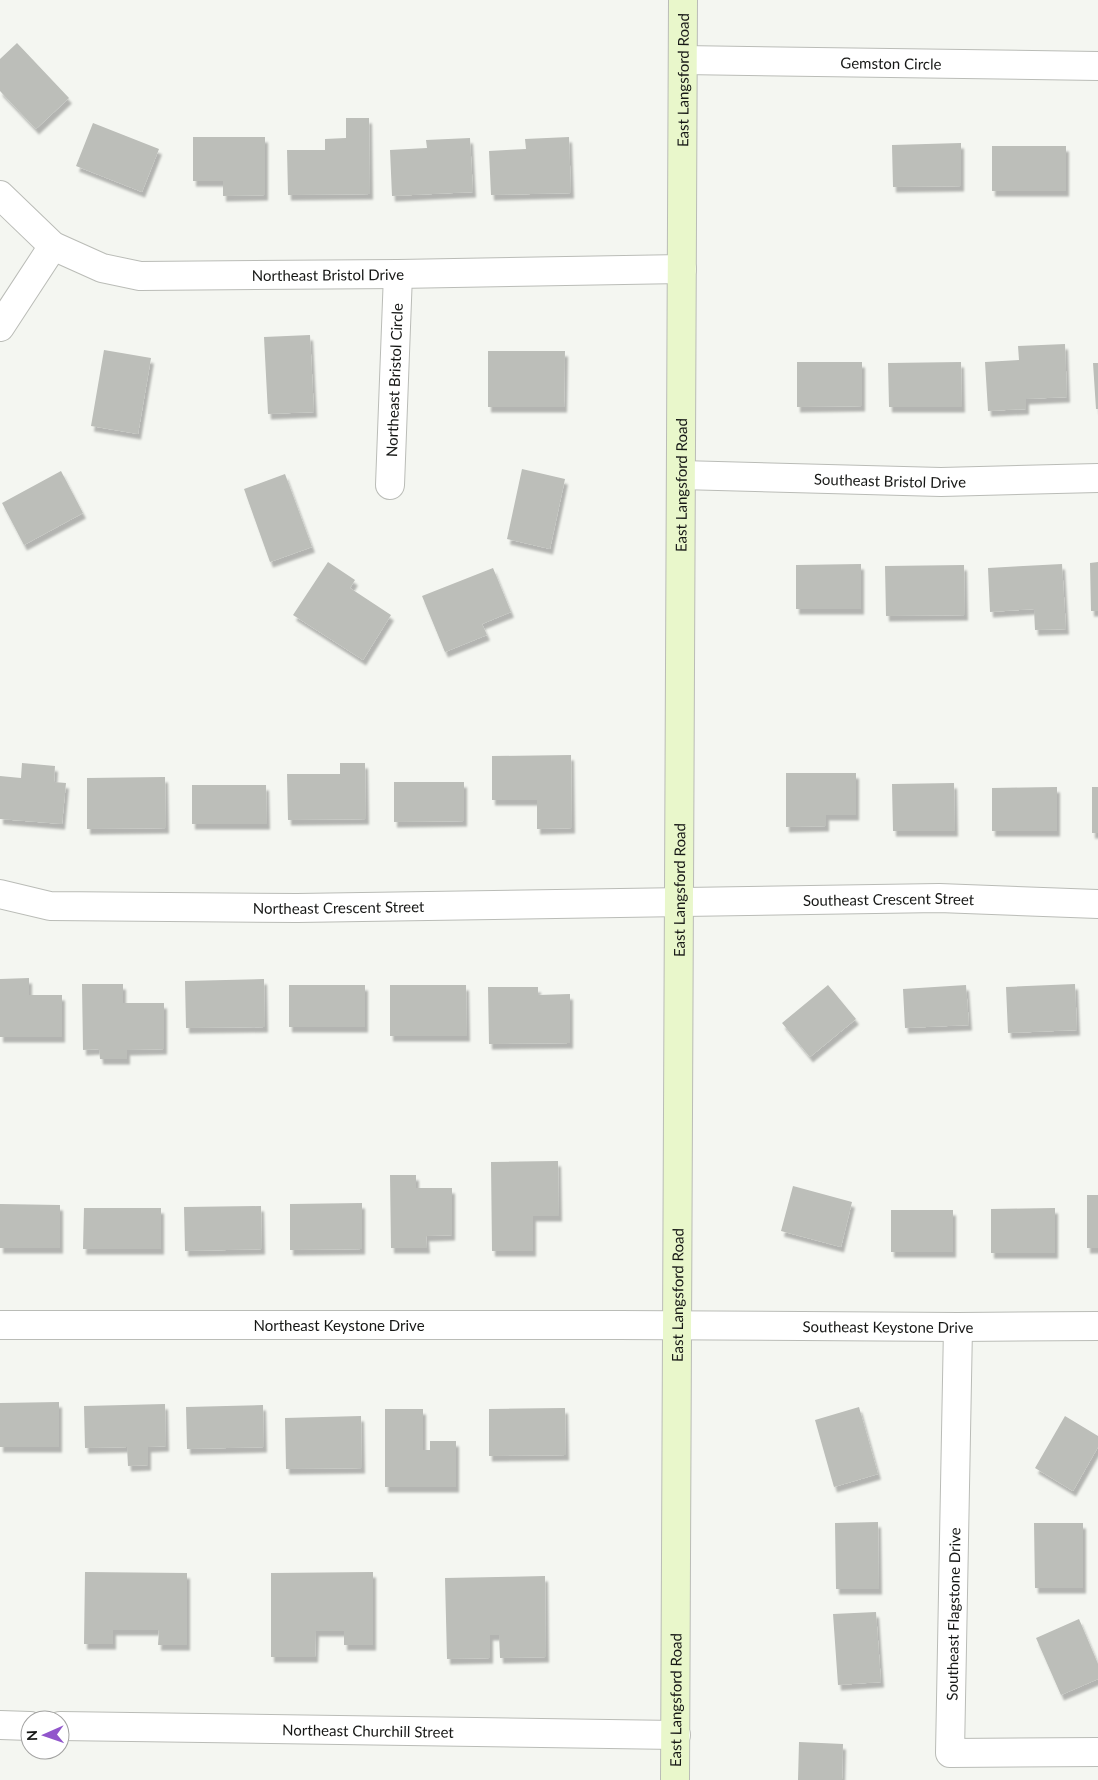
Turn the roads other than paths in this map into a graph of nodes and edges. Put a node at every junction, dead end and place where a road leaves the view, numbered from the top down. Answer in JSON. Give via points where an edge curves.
{"nodes":[{"id":1,"x":683,"y":0,"type":"edge"},
{"id":2,"x":683,"y":60,"type":"junction"},
{"id":3,"x":1098,"y":66,"type":"edge"},
{"id":4,"x":0,"y":196,"type":"edge"},
{"id":5,"x":53,"y":246,"type":"junction"},
{"id":6,"x":682,"y":269,"type":"junction"},
{"id":7,"x":398,"y":274,"type":"junction"},
{"id":8,"x":0,"y":327,"type":"edge"},
{"id":9,"x":681,"y":475,"type":"junction"},
{"id":10,"x":1098,"y":478,"type":"edge"},
{"id":11,"x":390,"y":485,"type":"dead end"},
{"id":12,"x":0,"y":894,"type":"edge"},
{"id":13,"x":679,"y":902,"type":"junction"},
{"id":14,"x":1098,"y":904,"type":"edge"},
{"id":15,"x":0,"y":1325,"type":"edge"},
{"id":16,"x":678,"y":1325,"type":"junction"},
{"id":17,"x":1098,"y":1326,"type":"edge"},
{"id":18,"x":958,"y":1328,"type":"junction"},
{"id":19,"x":0,"y":1725,"type":"edge"},
{"id":20,"x":20,"y":1726,"type":"edge"},
{"id":21,"x":70,"y":1726,"type":"edge"},
{"id":22,"x":676,"y":1735,"type":"junction"},
{"id":23,"x":1098,"y":1752,"type":"edge"},
{"id":24,"x":675,"y":1780,"type":"edge"}],
"edges":[{"from":1,"to":2,"type":"street","name":"East Langsford Road"},
{"from":2,"to":3,"type":"street","name":"Gemston Circle"},
{"from":2,"to":6,"type":"street","name":"East Langsford Road"},
{"from":4,"to":5,"type":"street","name":"Northeast Bristol Drive"},
{"from":5,"to":7,"type":"street","name":"Northeast Bristol Drive","via":[[102,268],[140,276]]},
{"from":5,"to":8,"type":"street"},
{"from":6,"to":7,"type":"street","name":"Northeast Bristol Drive"},
{"from":6,"to":9,"type":"street","name":"East Langsford Road"},
{"from":7,"to":11,"type":"street","name":"Northeast Bristol Circle"},
{"from":9,"to":10,"type":"street","name":"Southeast Bristol Drive","via":[[941,482]]},
{"from":9,"to":13,"type":"street","name":"East Langsford Road"},
{"from":12,"to":13,"type":"street","name":"Northeast Crescent Street","via":[[50,906],[297,908]]},
{"from":13,"to":14,"type":"street","name":"Southeast Crescent Street","via":[[939,898]]},
{"from":13,"to":16,"type":"street","name":"East Langsford Road"},
{"from":15,"to":16,"type":"street","name":"Northeast Keystone Drive"},
{"from":16,"to":18,"type":"street","name":"Southeast Keystone Drive"},
{"from":16,"to":22,"type":"street","name":"East Langsford Road"},
{"from":17,"to":18,"type":"street","name":"Southeast Keystone Drive"},
{"from":18,"to":23,"type":"street","name":"Southeast Flagstone Drive","via":[[950,1753]]},
{"from":19,"to":20,"type":"street"},
{"from":21,"to":22,"type":"street","name":"Northeast Churchill Street"},
{"from":22,"to":24,"type":"street","name":"East Langsford Road"}]}
